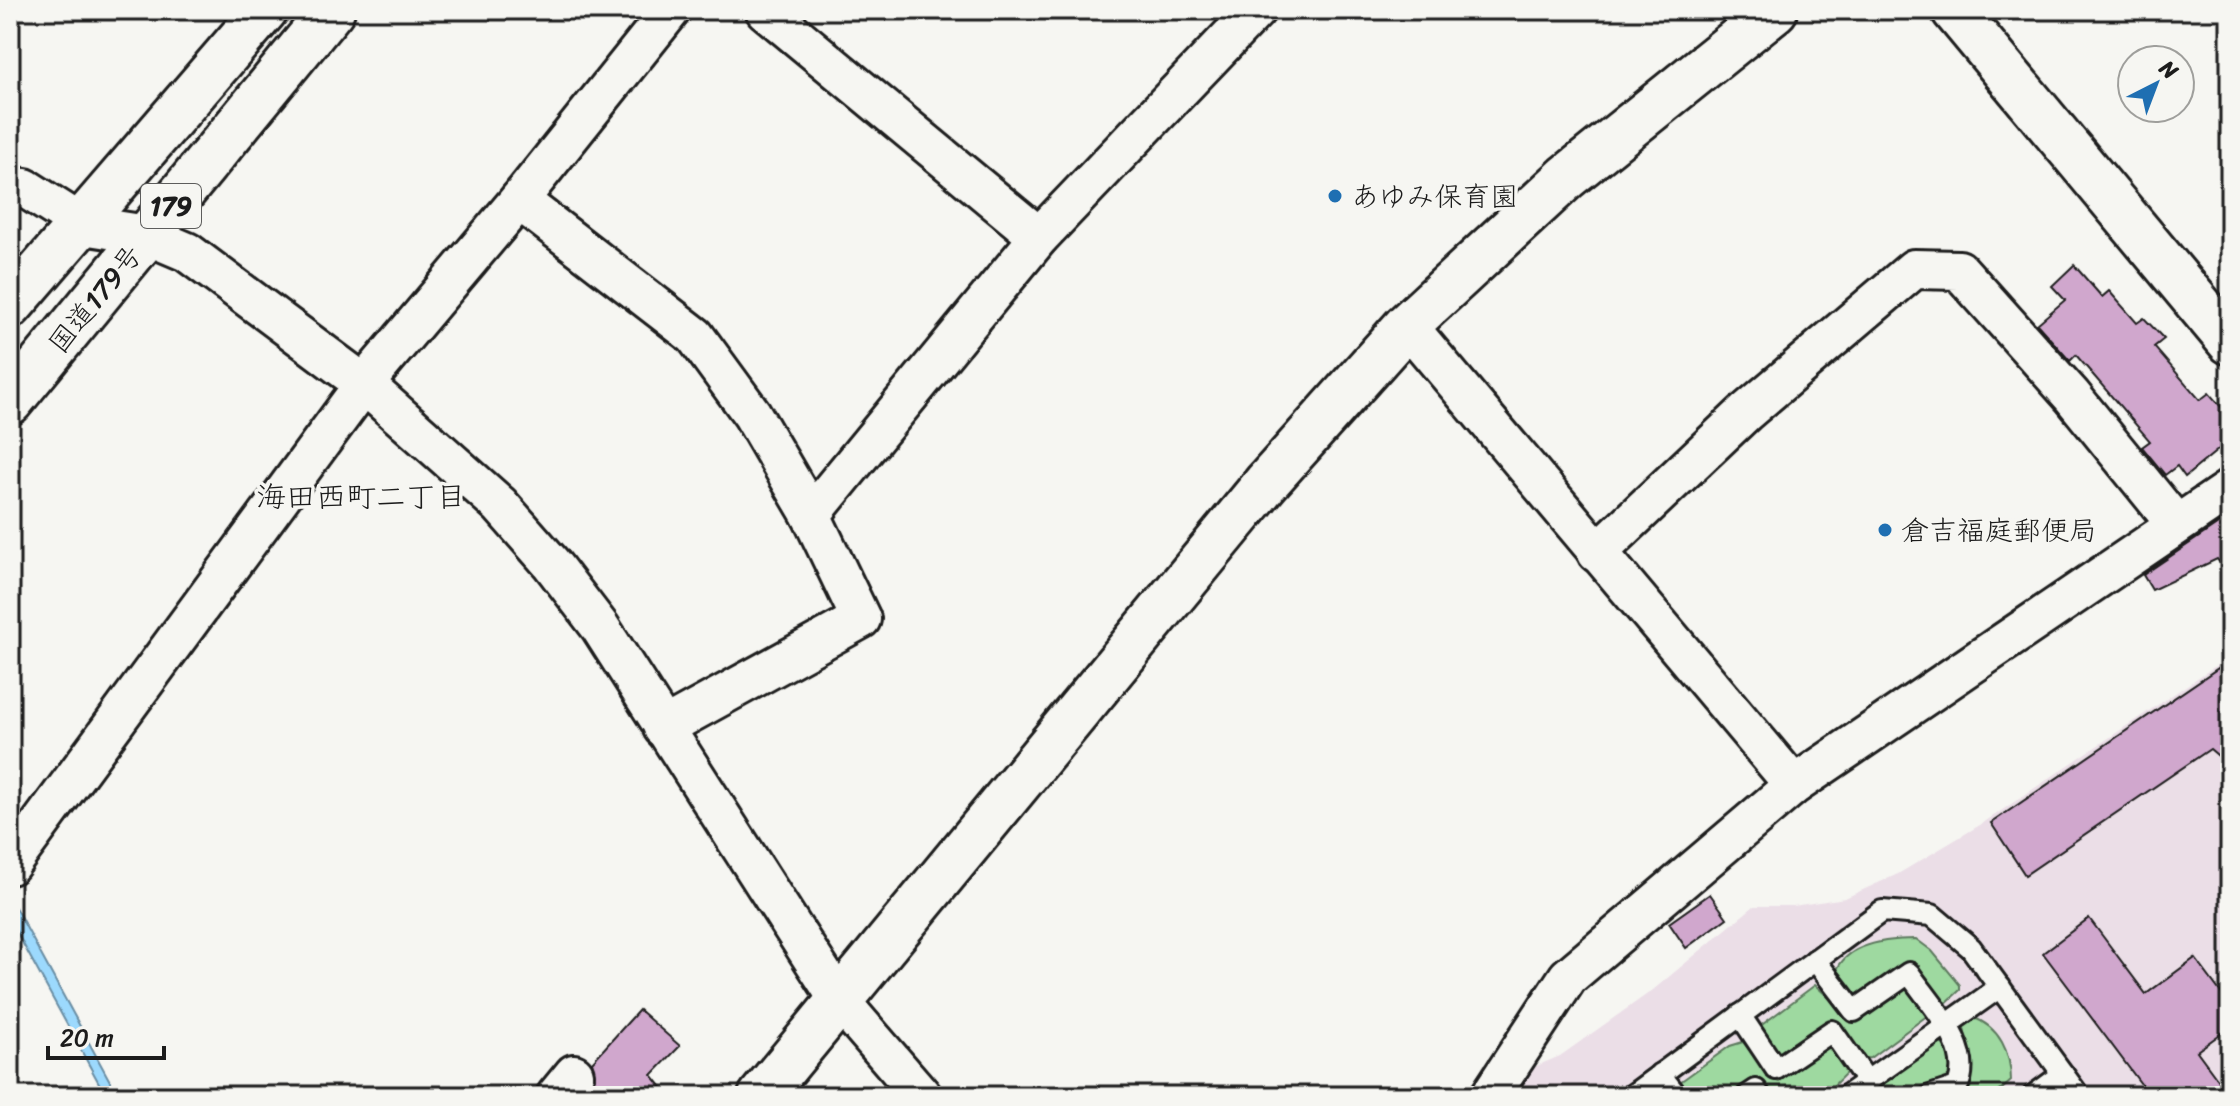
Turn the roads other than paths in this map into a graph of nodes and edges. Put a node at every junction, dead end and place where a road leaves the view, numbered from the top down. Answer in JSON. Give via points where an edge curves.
{"nodes":[{"id":1,"x":265,"y":10,"type":"edge"},
{"id":2,"x":332,"y":10,"type":"edge"},
{"id":3,"x":671,"y":10,"type":"edge"},
{"id":4,"x":765,"y":10,"type":"edge"},
{"id":5,"x":1256,"y":10,"type":"edge"},
{"id":6,"x":1775,"y":10,"type":"edge"},
{"id":7,"x":1954,"y":10,"type":"edge"},
{"id":8,"x":10,"y":187,"type":"edge"},
{"id":9,"x":519,"y":200,"type":"junction"},
{"id":10,"x":83,"y":225,"type":"junction"},
{"id":11,"x":147,"y":235,"type":"junction"},
{"id":12,"x":1039,"y":237,"type":"junction"},
{"id":13,"x":10,"y":306,"type":"edge"},
{"id":14,"x":1407,"y":325,"type":"junction"},
{"id":15,"x":2230,"y":342,"type":"edge"},
{"id":16,"x":364,"y":384,"type":"junction"},
{"id":17,"x":10,"y":402,"type":"edge"},
{"id":18,"x":2230,"y":489,"type":"edge"},
{"id":19,"x":811,"y":515,"type":"junction"},
{"id":20,"x":2175,"y":523,"type":"junction"},
{"id":21,"x":1597,"y":553,"type":"junction"},
{"id":22,"x":663,"y":728,"type":"junction"},
{"id":23,"x":1794,"y":785,"type":"junction"},
{"id":24,"x":10,"y":865,"type":"edge"},
{"id":25,"x":1815,"y":960,"type":"junction"},
{"id":26,"x":2000,"y":987,"type":"junction"},
{"id":27,"x":839,"y":1000,"type":"junction"},
{"id":28,"x":1740,"y":1015,"type":"junction"},
{"id":29,"x":1945,"y":1026,"type":"junction"},
{"id":30,"x":1660,"y":1074,"type":"junction"},
{"id":31,"x":2063,"y":1074,"type":"junction"},
{"id":32,"x":1867,"y":1081,"type":"junction"},
{"id":33,"x":761,"y":1096,"type":"edge"},
{"id":34,"x":922,"y":1096,"type":"edge"},
{"id":35,"x":1490,"y":1096,"type":"edge"},
{"id":36,"x":1631,"y":1096,"type":"edge"},
{"id":37,"x":1677,"y":1096,"type":"edge"},
{"id":38,"x":1747,"y":1096,"type":"edge"},
{"id":39,"x":1760,"y":1096,"type":"edge"},
{"id":40,"x":1846,"y":1096,"type":"edge"},
{"id":41,"x":1930,"y":1096,"type":"edge"},
{"id":42,"x":2033,"y":1096,"type":"edge"},
{"id":43,"x":2079,"y":1096,"type":"edge"}],
"edges":[{"from":1,"to":10,"type":"main road","name":"国道179号","number":"179"},
{"from":2,"to":11,"type":"main road","name":"国道179号","number":"179"},
{"from":3,"to":9,"type":"street"},
{"from":4,"to":12,"type":"street"},
{"from":5,"to":12,"type":"street"},
{"from":6,"to":14,"type":"main road","via":[[1567,177]]},
{"from":7,"to":15,"type":"main road"},
{"from":8,"to":10,"type":"street","via":[[25,188]]},
{"from":9,"to":16,"type":"street"},
{"from":9,"to":19,"type":"street","via":[[695,336],[752,414]]},
{"from":10,"to":11,"type":"street"},
{"from":10,"to":13,"type":"main road","name":"国道179号","number":"179"},
{"from":11,"to":16,"type":"street","via":[[187,252]]},
{"from":11,"to":17,"type":"main road","name":"国道179号","number":"179"},
{"from":12,"to":19,"type":"street"},
{"from":14,"to":21,"type":"street"},
{"from":14,"to":27,"type":"main road","via":[[1266,483]]},
{"from":16,"to":22,"type":"street","via":[[500,505],[541,551],[600,627]]},
{"from":16,"to":24,"type":"street"},
{"from":18,"to":20,"type":"street"},
{"from":19,"to":22,"type":"street","via":[[861,619]]},
{"from":20,"to":21,"type":"street","via":[[2072,396],[1959,270],[1914,269],[1746,412]]},
{"from":20,"to":23,"type":"street"},
{"from":21,"to":23,"type":"street"},
{"from":22,"to":27,"type":"street"},
{"from":23,"to":35,"type":"street","via":[[1568,977]]},
{"from":25,"to":26,"type":"lane","via":[[1882,911],[1932,915],[1971,948]]},
{"from":25,"to":28,"type":"lane"},
{"from":25,"to":29,"type":"lane","via":[[1854,1011],[1909,973]]},
{"from":26,"to":29,"type":"lane"},
{"from":26,"to":31,"type":"lane"},
{"from":27,"to":33,"type":"main road"},
{"from":27,"to":34,"type":"street"},
{"from":28,"to":30,"type":"lane"},
{"from":28,"to":32,"type":"lane","via":[[1776,1069],[1832,1031]]},
{"from":29,"to":32,"type":"lane"},
{"from":29,"to":41,"type":"lane","via":[[1962,1056],[1964,1073],[1957,1087]]},
{"from":30,"to":36,"type":"lane"},
{"from":30,"to":37,"type":"lane"},
{"from":31,"to":42,"type":"lane"},
{"from":31,"to":43,"type":"lane"},
{"from":32,"to":40,"type":"lane"},
{"from":38,"to":39,"type":"lane","via":[[1756,1090]]}]}
